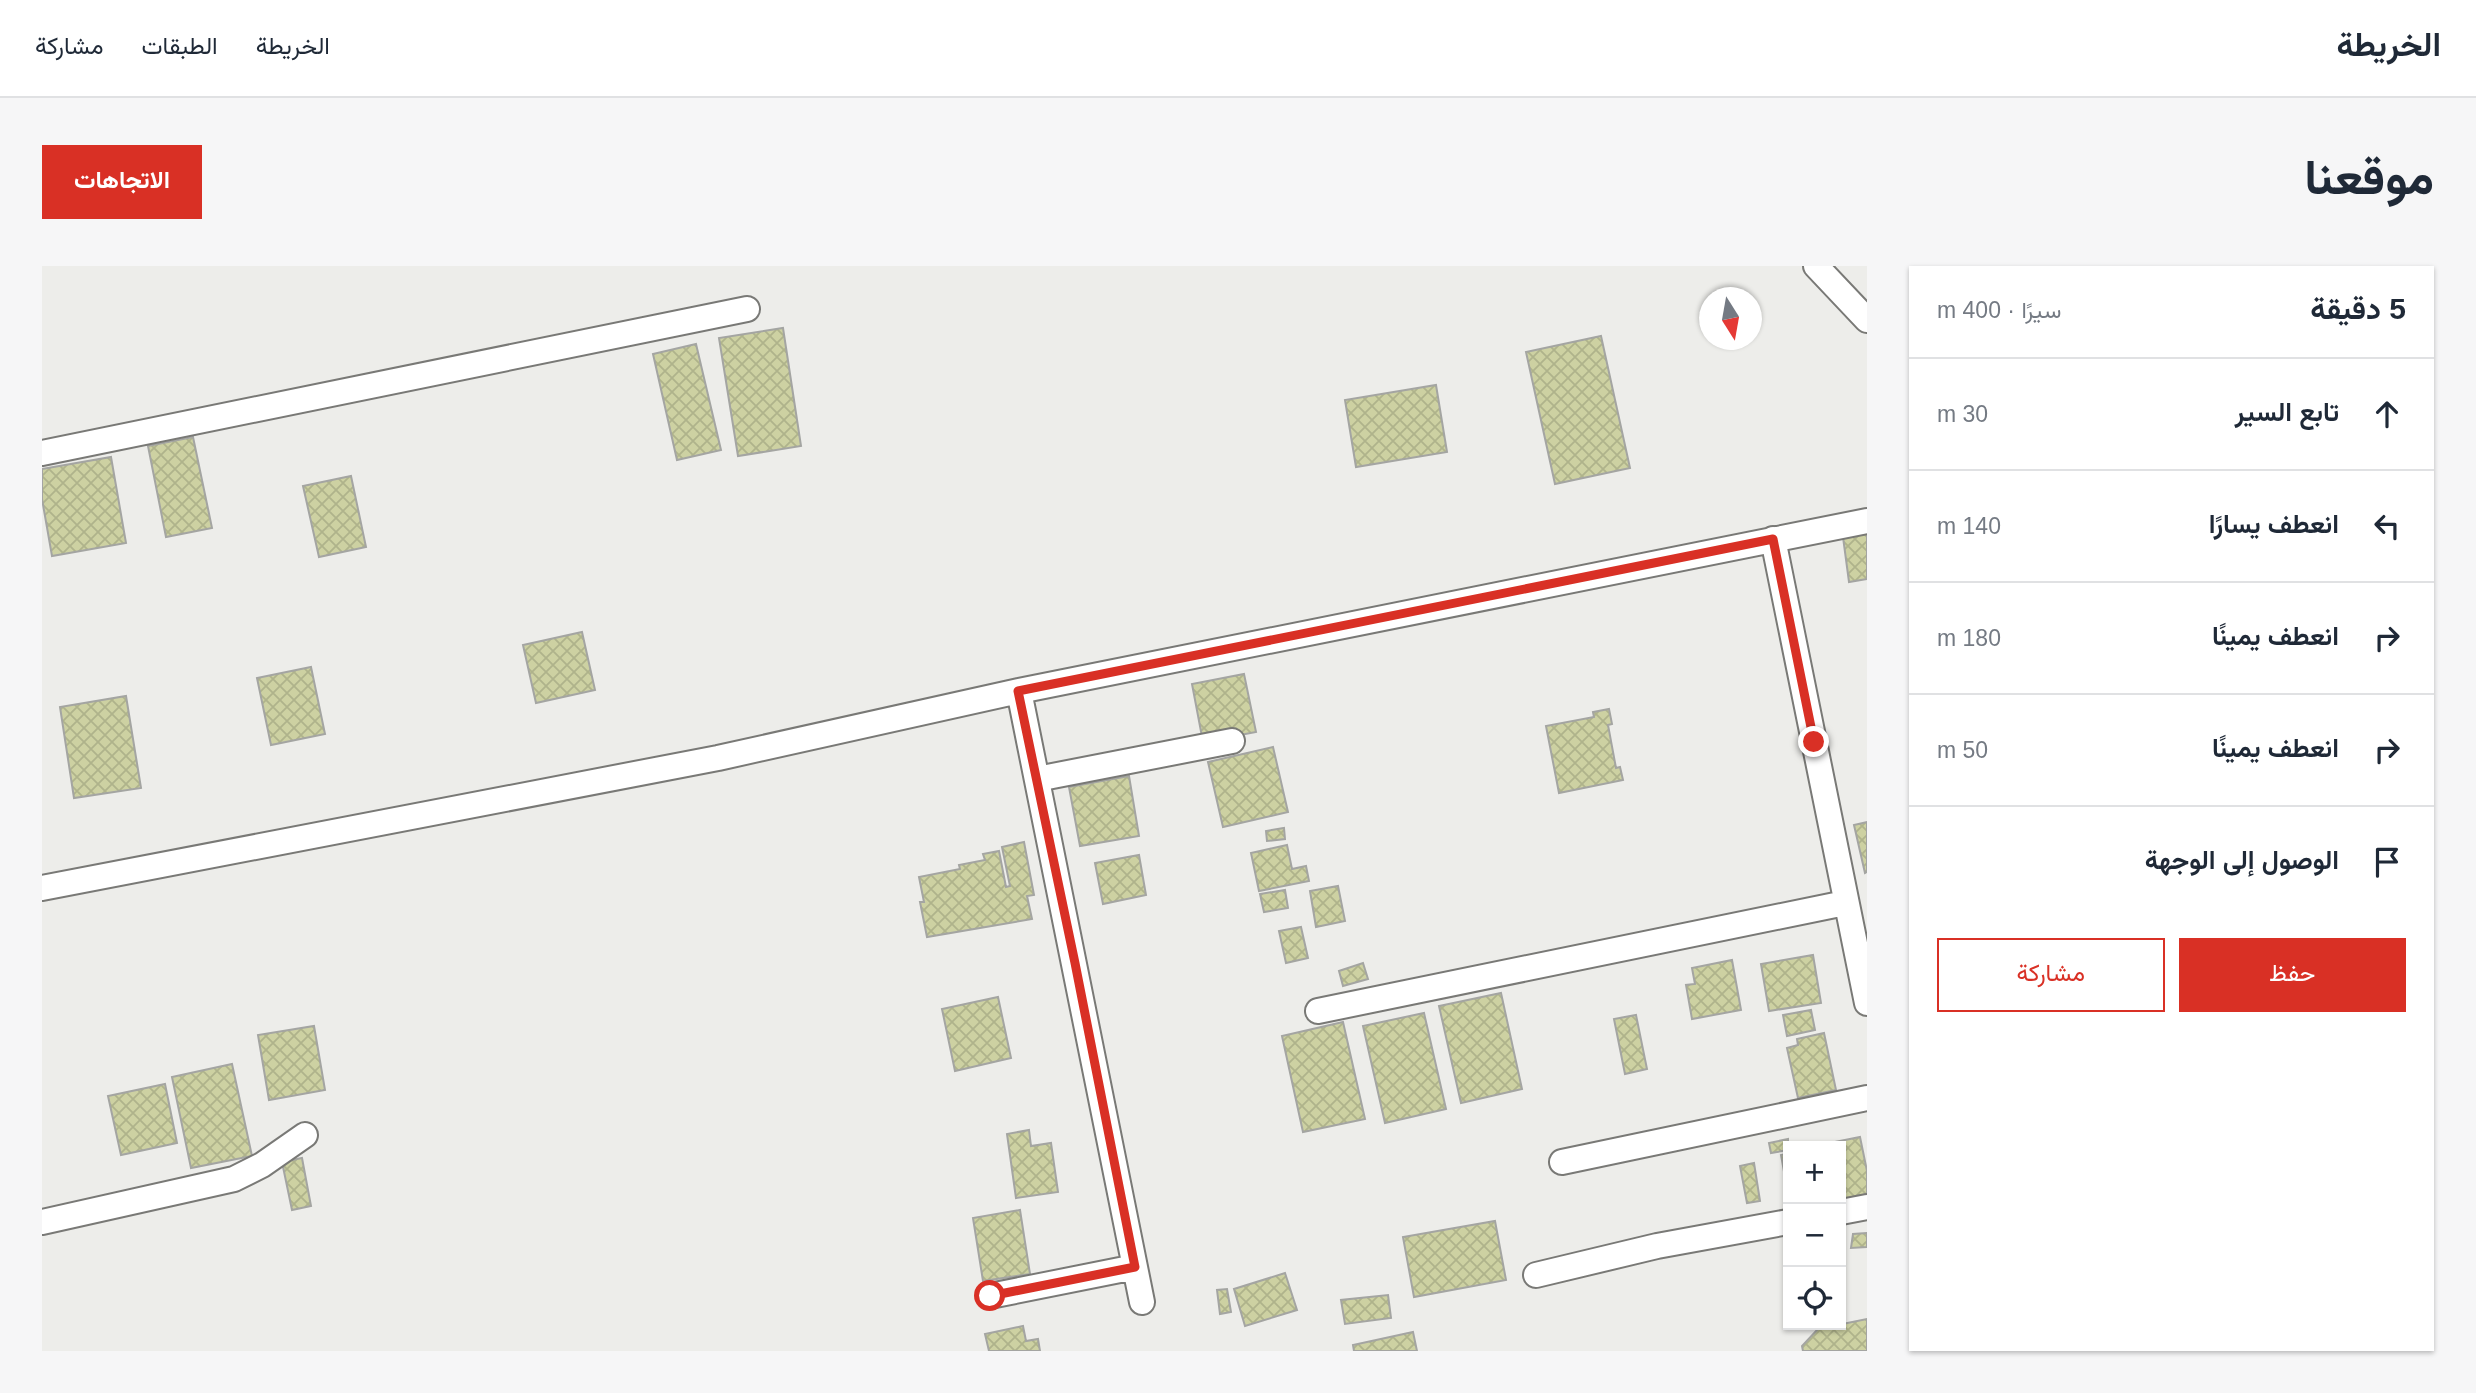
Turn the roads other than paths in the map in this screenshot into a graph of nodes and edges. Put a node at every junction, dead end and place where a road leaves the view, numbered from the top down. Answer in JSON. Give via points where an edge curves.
{"nodes":[{"id":1,"x":1816,"y":266,"type":"edge"},
{"id":2,"x":747,"y":309,"type":"dead end"},
{"id":3,"x":1867,"y":320,"type":"edge"},
{"id":4,"x":42,"y":453,"type":"edge"},
{"id":5,"x":1867,"y":521,"type":"edge"},
{"id":6,"x":1773,"y":539,"type":"junction"},
{"id":7,"x":1018,"y":691,"type":"junction"},
{"id":8,"x":1232,"y":741,"type":"dead end"},
{"id":9,"x":1037,"y":779,"type":"junction"},
{"id":10,"x":42,"y":888,"type":"edge"},
{"id":11,"x":1845,"y":903,"type":"junction"},
{"id":12,"x":1866,"y":989,"type":"edge"},
{"id":13,"x":1318,"y":1012,"type":"dead end"},
{"id":14,"x":1867,"y":1098,"type":"edge"},
{"id":15,"x":304,"y":1135,"type":"dead end"},
{"id":16,"x":1562,"y":1162,"type":"dead end"},
{"id":17,"x":1867,"y":1207,"type":"edge"},
{"id":18,"x":1846,"y":1211,"type":"edge"},
{"id":19,"x":42,"y":1222,"type":"edge"},
{"id":20,"x":1783,"y":1223,"type":"edge"},
{"id":21,"x":1135,"y":1267,"type":"junction"},
{"id":22,"x":1536,"y":1275,"type":"dead end"},
{"id":23,"x":990,"y":1296,"type":"dead end"},
{"id":24,"x":1142,"y":1302,"type":"dead end"}],
"edges":[{"from":1,"to":3,"type":"street"},
{"from":2,"to":4,"type":"street"},
{"from":5,"to":6,"type":"street"},
{"from":6,"to":7,"type":"street"},
{"from":6,"to":11,"type":"street"},
{"from":7,"to":9,"type":"street"},
{"from":7,"to":10,"type":"street","via":[[718,758]]},
{"from":8,"to":9,"type":"street"},
{"from":9,"to":21,"type":"street"},
{"from":11,"to":12,"type":"street"},
{"from":11,"to":13,"type":"street"},
{"from":14,"to":16,"type":"street"},
{"from":15,"to":19,"type":"street","via":[[234,1179]]},
{"from":17,"to":18,"type":"street"},
{"from":20,"to":22,"type":"street"},
{"from":21,"to":23,"type":"street"},
{"from":21,"to":24,"type":"street"}]}
